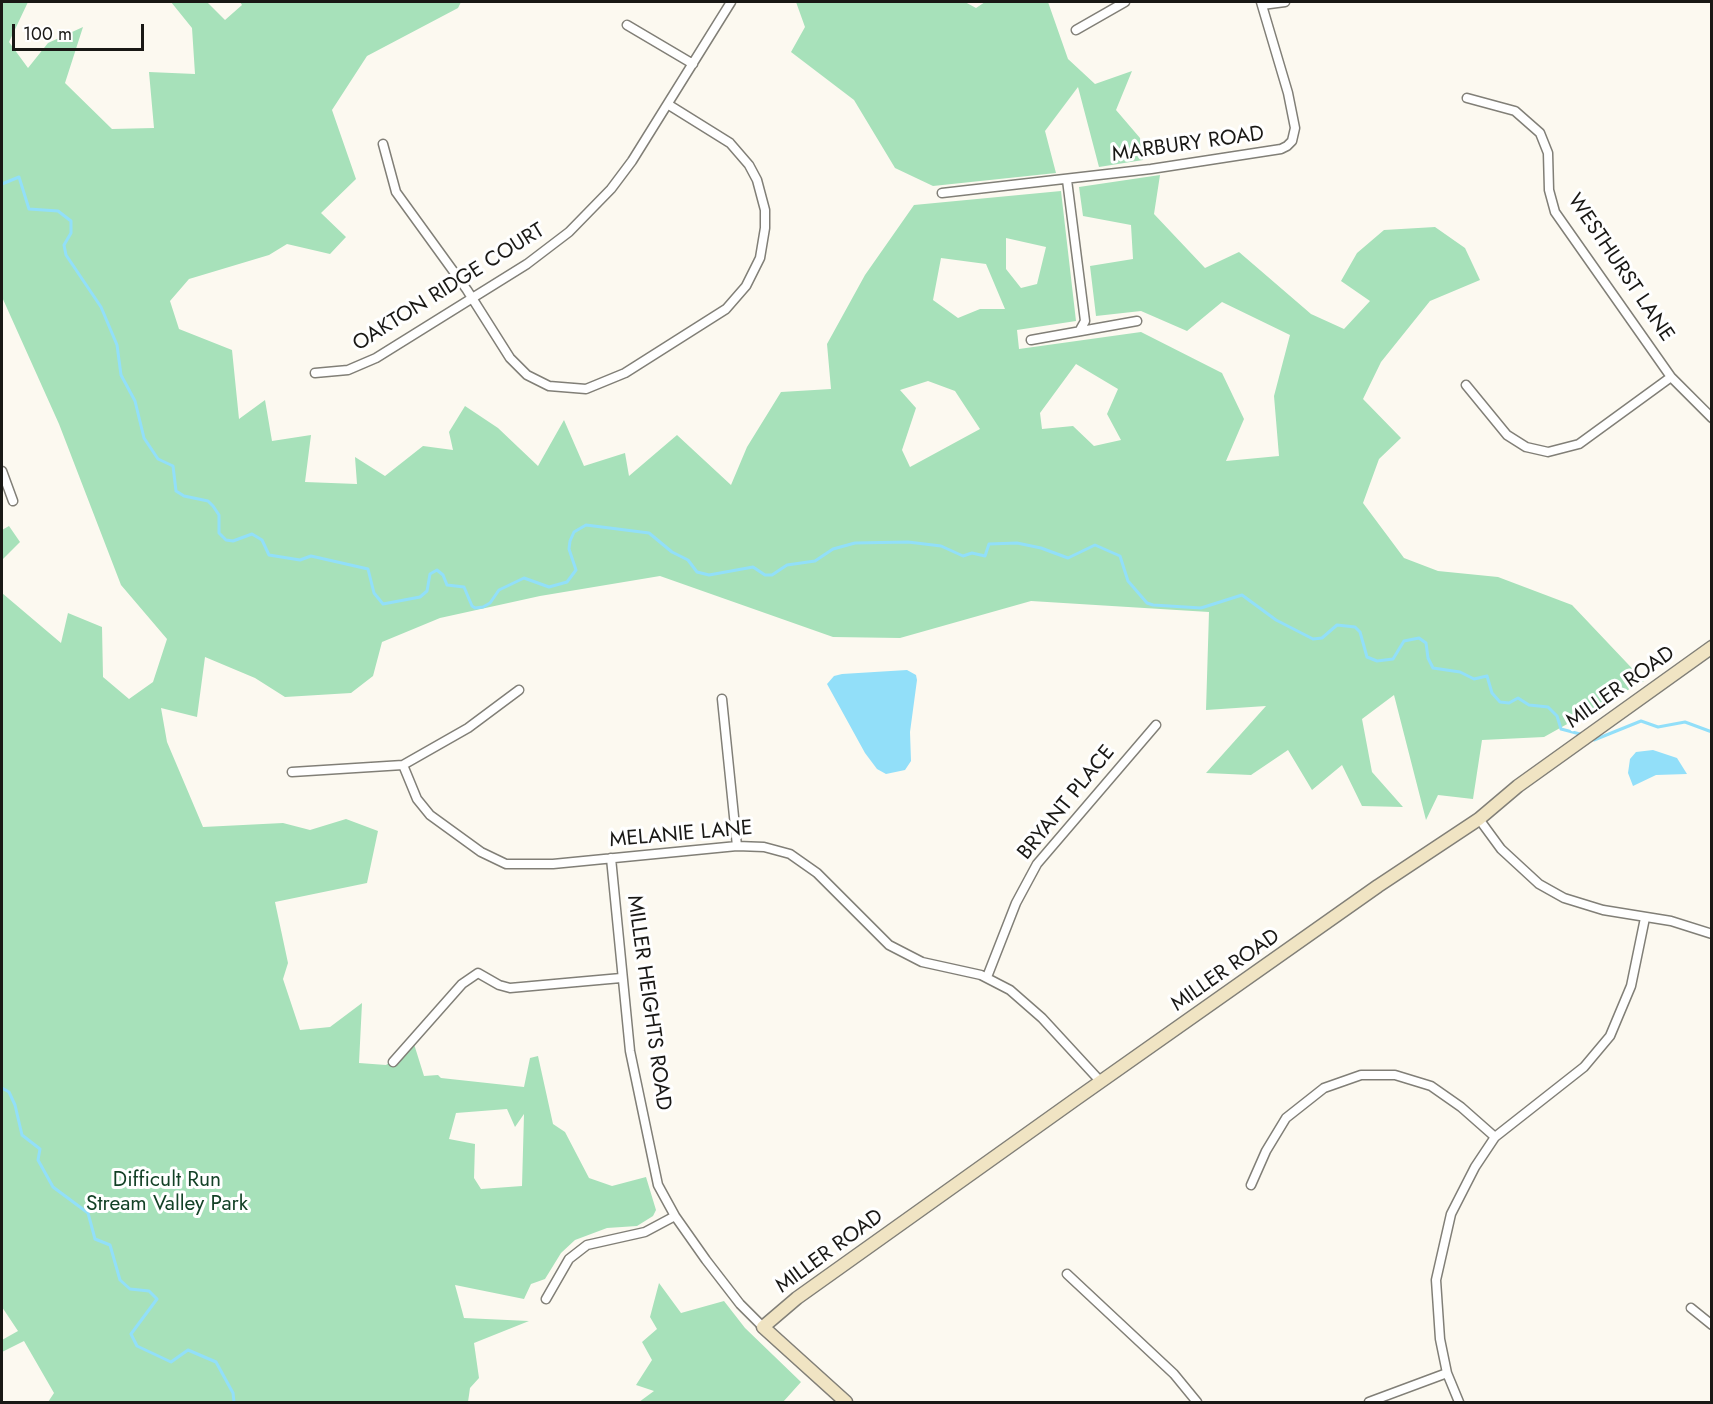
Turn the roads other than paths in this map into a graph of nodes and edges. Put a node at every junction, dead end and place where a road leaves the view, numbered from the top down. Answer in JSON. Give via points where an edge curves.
{"nodes":[{"id":1,"x":731,"y":2,"type":"edge"},
{"id":2,"x":1125,"y":2,"type":"edge"},
{"id":3,"x":1285,"y":2,"type":"edge"},
{"id":4,"x":1261,"y":3,"type":"edge"},
{"id":5,"x":627,"y":25,"type":"dead end"},
{"id":6,"x":1076,"y":30,"type":"dead end"},
{"id":7,"x":693,"y":64,"type":"junction"},
{"id":8,"x":1467,"y":98,"type":"dead end"},
{"id":9,"x":669,"y":105,"type":"junction"},
{"id":10,"x":383,"y":144,"type":"dead end"},
{"id":11,"x":1067,"y":180,"type":"junction"},
{"id":12,"x":942,"y":193,"type":"dead end"},
{"id":13,"x":473,"y":299,"type":"junction"},
{"id":14,"x":1137,"y":321,"type":"dead end"},
{"id":15,"x":1080,"y":330,"type":"junction"},
{"id":16,"x":1031,"y":340,"type":"dead end"},
{"id":17,"x":315,"y":373,"type":"dead end"},
{"id":18,"x":1671,"y":377,"type":"junction"},
{"id":19,"x":1466,"y":385,"type":"dead end"},
{"id":20,"x":1712,"y":418,"type":"edge"},
{"id":21,"x":2,"y":471,"type":"edge"},
{"id":22,"x":13,"y":501,"type":"dead end"},
{"id":23,"x":1712,"y":647,"type":"edge"},
{"id":24,"x":519,"y":690,"type":"dead end"},
{"id":25,"x":722,"y":699,"type":"dead end"},
{"id":26,"x":1156,"y":725,"type":"dead end"},
{"id":27,"x":403,"y":765,"type":"junction"},
{"id":28,"x":292,"y":772,"type":"dead end"},
{"id":29,"x":1479,"y":819,"type":"junction"},
{"id":30,"x":737,"y":846,"type":"junction"},
{"id":31,"x":611,"y":858,"type":"junction"},
{"id":32,"x":1645,"y":918,"type":"junction"},
{"id":33,"x":1712,"y":934,"type":"edge"},
{"id":34,"x":987,"y":977,"type":"junction"},
{"id":35,"x":621,"y":978,"type":"junction"},
{"id":36,"x":393,"y":1062,"type":"dead end"},
{"id":37,"x":1101,"y":1082,"type":"junction"},
{"id":38,"x":1495,"y":1137,"type":"junction"},
{"id":39,"x":1251,"y":1185,"type":"dead end"},
{"id":40,"x":675,"y":1216,"type":"junction"},
{"id":41,"x":1067,"y":1274,"type":"dead end"},
{"id":42,"x":546,"y":1299,"type":"dead end"},
{"id":43,"x":1691,"y":1308,"type":"dead end"},
{"id":44,"x":1712,"y":1325,"type":"edge"},
{"id":45,"x":763,"y":1327,"type":"junction"},
{"id":46,"x":1447,"y":1373,"type":"junction"},
{"id":47,"x":846,"y":1402,"type":"edge"},
{"id":48,"x":1197,"y":1402,"type":"edge"},
{"id":49,"x":1369,"y":1402,"type":"edge"},
{"id":50,"x":1460,"y":1402,"type":"edge"}],
"edges":[{"from":1,"to":7,"type":"street","name":"OAKTON RIDGE COURT"},
{"from":2,"to":6,"type":"street"},
{"from":3,"to":4,"type":"street"},
{"from":4,"to":11,"type":"street","name":"MARBURY ROAD","via":[[1295,128],[1287,146]]},
{"from":5,"to":7,"type":"street"},
{"from":7,"to":9,"type":"street","name":"OAKTON RIDGE COURT"},
{"from":8,"to":18,"type":"street","name":"WESTHURST LANE","via":[[1515,111],[1540,133],[1548,153],[1548,190],[1555,212]]},
{"from":9,"to":13,"type":"street","name":"OAKTON RIDGE COURT","via":[[632,161],[588,214],[548,249]]},
{"from":9,"to":13,"type":"street","via":[[730,143],[757,180],[765,210],[764,241],[753,274],[736,300],[614,379],[573,390],[538,381],[518,367]]},
{"from":10,"to":13,"type":"street","via":[[396,192]]},
{"from":11,"to":12,"type":"street","name":"MARBURY ROAD"},
{"from":11,"to":15,"type":"street","via":[[1085,321]]},
{"from":13,"to":17,"type":"street","name":"OAKTON RIDGE COURT","via":[[367,363],[348,370]]},
{"from":14,"to":15,"type":"street"},
{"from":15,"to":16,"type":"street"},
{"from":18,"to":19,"type":"street","via":[[1579,444],[1548,452],[1526,447],[1507,435]]},
{"from":18,"to":20,"type":"street","name":"WESTHURST LANE"},
{"from":21,"to":22,"type":"street"},
{"from":23,"to":29,"type":"street","name":"MILLER ROAD","via":[[1518,786]]},
{"from":24,"to":27,"type":"street","via":[[468,728]]},
{"from":25,"to":30,"type":"street"},
{"from":26,"to":34,"type":"street","name":"BRYANT PLACE","via":[[1037,864],[1016,903]]},
{"from":27,"to":28,"type":"street"},
{"from":27,"to":31,"type":"street","name":"MELANIE LANE","via":[[417,798],[430,815],[493,859],[519,866]]},
{"from":29,"to":32,"type":"street","via":[[1501,849],[1539,884],[1564,898]]},
{"from":29,"to":37,"type":"street","name":"MILLER ROAD"},
{"from":30,"to":31,"type":"street","name":"MELANIE LANE"},
{"from":30,"to":34,"type":"street","name":"MELANIE LANE","via":[[764,847],[796,857],[817,873],[874,933],[905,955],[934,966]]},
{"from":31,"to":35,"type":"street","name":"MILLER HEIGHTS ROAD"},
{"from":32,"to":33,"type":"street","via":[[1671,921]]},
{"from":32,"to":38,"type":"street","via":[[1632,986],[1610,1036],[1584,1067]]},
{"from":34,"to":37,"type":"street","name":"MELANIE LANE","via":[[1021,998]]},
{"from":35,"to":36,"type":"street","via":[[510,988],[478,973],[462,984]]},
{"from":35,"to":40,"type":"street","name":"MILLER HEIGHTS ROAD","via":[[630,1051],[652,1163],[658,1185]]},
{"from":37,"to":45,"type":"street","name":"MILLER ROAD","via":[[797,1298]]},
{"from":38,"to":39,"type":"street","via":[[1431,1086],[1395,1075],[1361,1075],[1324,1088],[1286,1118]]},
{"from":38,"to":46,"type":"street","via":[[1474,1167],[1451,1214],[1436,1280]]},
{"from":40,"to":42,"type":"street","via":[[645,1232],[597,1241],[577,1251]]},
{"from":40,"to":45,"type":"street","name":"MILLER HEIGHTS ROAD","via":[[740,1304]]},
{"from":41,"to":48,"type":"street","via":[[1174,1374]]},
{"from":43,"to":44,"type":"street"},
{"from":45,"to":47,"type":"street","name":"MILLER HEIGHTS ROAD"},
{"from":46,"to":49,"type":"street"},
{"from":46,"to":50,"type":"street"}]}
